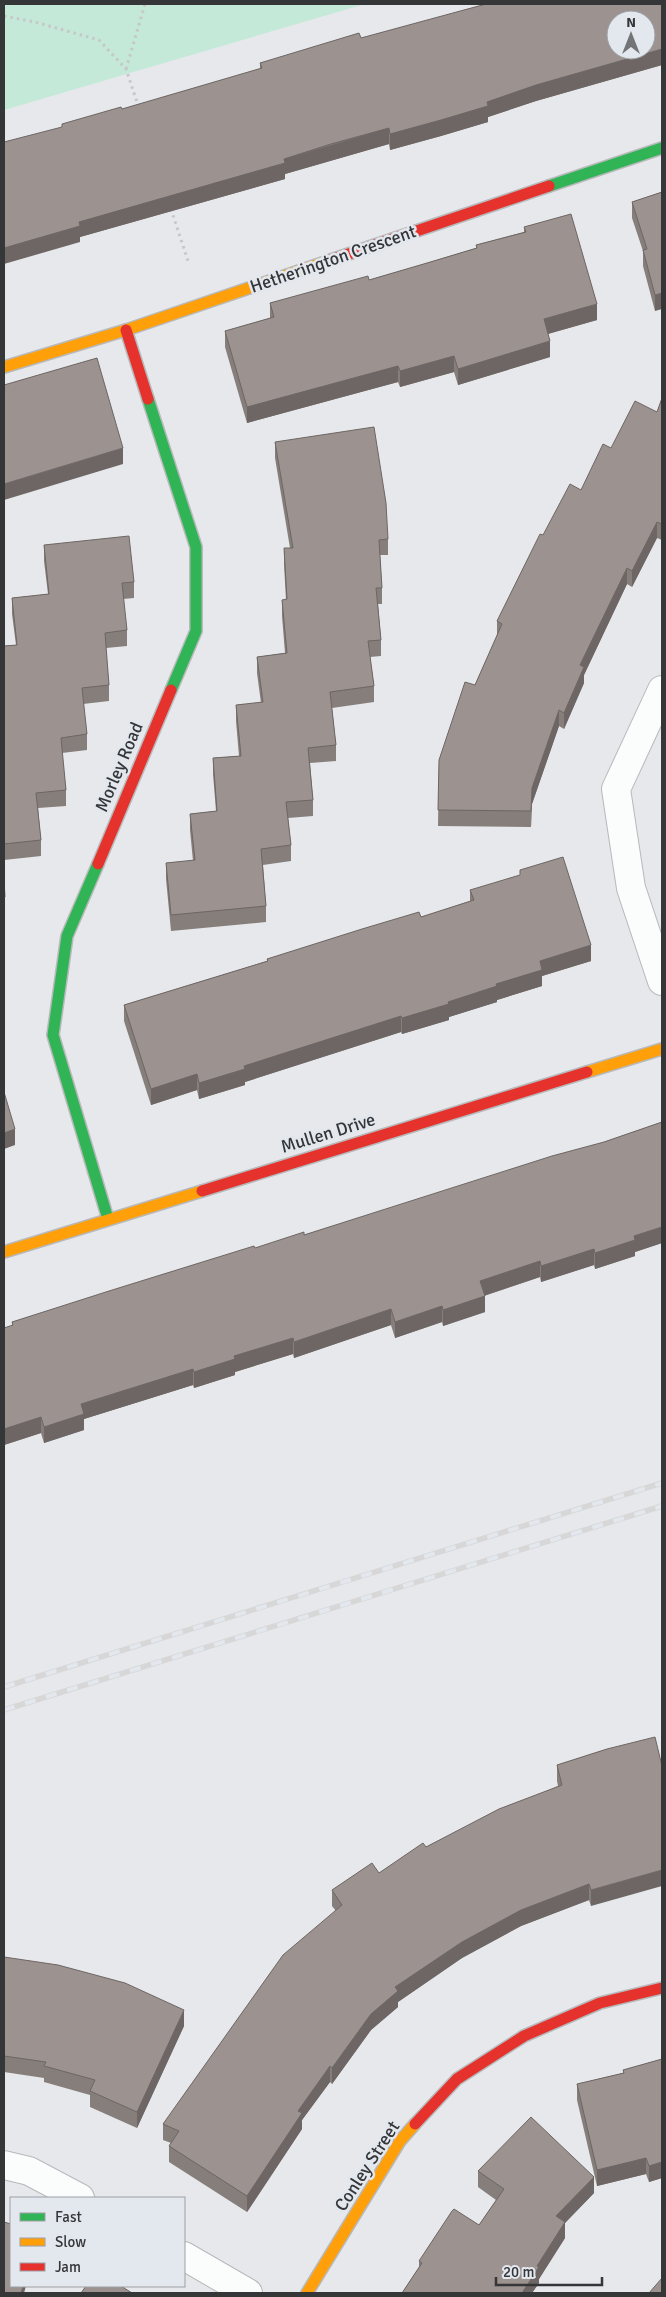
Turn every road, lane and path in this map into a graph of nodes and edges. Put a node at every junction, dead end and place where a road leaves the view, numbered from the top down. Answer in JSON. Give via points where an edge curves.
{"nodes":[{"id":1,"x":145,"y":4,"type":"edge"},
{"id":2,"x":4,"y":16,"type":"edge"},
{"id":3,"x":126,"y":69,"type":"junction"},
{"id":4,"x":141,"y":116,"type":"edge"},
{"id":5,"x":662,"y":148,"type":"edge"},
{"id":6,"x":168,"y":200,"type":"edge"},
{"id":7,"x":189,"y":264,"type":"dead end"},
{"id":8,"x":126,"y":330,"type":"junction"},
{"id":9,"x":4,"y":367,"type":"edge"},
{"id":10,"x":662,"y":690,"type":"edge"},
{"id":11,"x":662,"y":981,"type":"edge"},
{"id":12,"x":662,"y":1049,"type":"edge"},
{"id":13,"x":108,"y":1219,"type":"junction"},
{"id":14,"x":4,"y":1252,"type":"edge"},
{"id":15,"x":662,"y":1988,"type":"edge"},
{"id":16,"x":4,"y":2165,"type":"edge"},
{"id":17,"x":78,"y":2197,"type":"edge"},
{"id":18,"x":185,"y":2257,"type":"edge"},
{"id":19,"x":248,"y":2293,"type":"edge"},
{"id":20,"x":307,"y":2293,"type":"edge"}],
"edges":[{"from":1,"to":3,"type":"path"},
{"from":2,"to":3,"type":"path","via":[[99,40]]},
{"from":3,"to":4,"type":"path"},
{"from":5,"to":8,"type":"street","name":"Hetherington Crescent"},
{"from":6,"to":7,"type":"path"},
{"from":8,"to":9,"type":"street","name":"Hetherington Crescent"},
{"from":8,"to":13,"type":"street","name":"Morley Road","via":[[196,546],[196,631],[67,936],[53,1035]]},
{"from":10,"to":11,"type":"street","via":[[616,789],[631,888]]},
{"from":12,"to":13,"type":"street","name":"Mullen Drive"},
{"from":13,"to":14,"type":"street","name":"Mullen Drive"},
{"from":15,"to":20,"type":"street","name":"Conley Street","via":[[600,2003],[524,2036],[457,2079],[400,2140]]},
{"from":16,"to":17,"type":"street","via":[[28,2171]]},
{"from":18,"to":19,"type":"street"}]}
